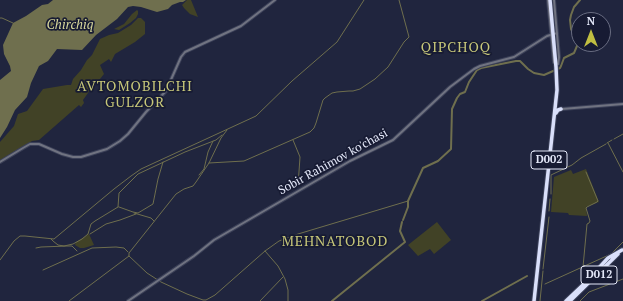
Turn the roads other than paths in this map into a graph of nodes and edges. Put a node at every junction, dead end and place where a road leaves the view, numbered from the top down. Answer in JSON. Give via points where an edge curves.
{"nodes":[{"id":1,"x":274,"y":0,"type":"edge"},
{"id":2,"x":551,"y":0,"type":"edge"},
{"id":3,"x":554,"y":34,"type":"junction"},
{"id":4,"x":557,"y":67,"type":"junction"},
{"id":5,"x":623,"y":104,"type":"edge"},
{"id":6,"x":558,"y":109,"type":"junction"},
{"id":7,"x":0,"y":162,"type":"edge"},
{"id":8,"x":623,"y":250,"type":"edge"},
{"id":9,"x":573,"y":300,"type":"edge"},
{"id":10,"x":128,"y":301,"type":"edge"},
{"id":11,"x":535,"y":301,"type":"edge"},
{"id":12,"x":566,"y":301,"type":"edge"}],
"edges":[{"from":1,"to":7,"type":"street","via":[[241,26],[185,52],[163,95],[128,134],[107,149],[73,157],[38,144],[30,144]]},
{"from":2,"to":3,"type":"highway","number":"D002"},
{"from":2,"to":3,"type":"highway","number":"D002","via":[[550,20]]},
{"from":3,"to":4,"type":"highway","number":"D002"},
{"from":3,"to":4,"type":"street","via":[[553,58]]},
{"from":3,"to":10,"type":"street","name":"Sobir Rahimov ko'chasi","via":[[515,57],[474,69],[450,87],[393,140],[350,161],[216,239]]},
{"from":4,"to":6,"type":"highway","number":"D002"},
{"from":5,"to":6,"type":"street"},
{"from":6,"to":11,"type":"highway","number":"D002"},
{"from":8,"to":9,"type":"highway","number":"D012"},
{"from":8,"to":12,"type":"highway","via":[[608,258]]}]}
